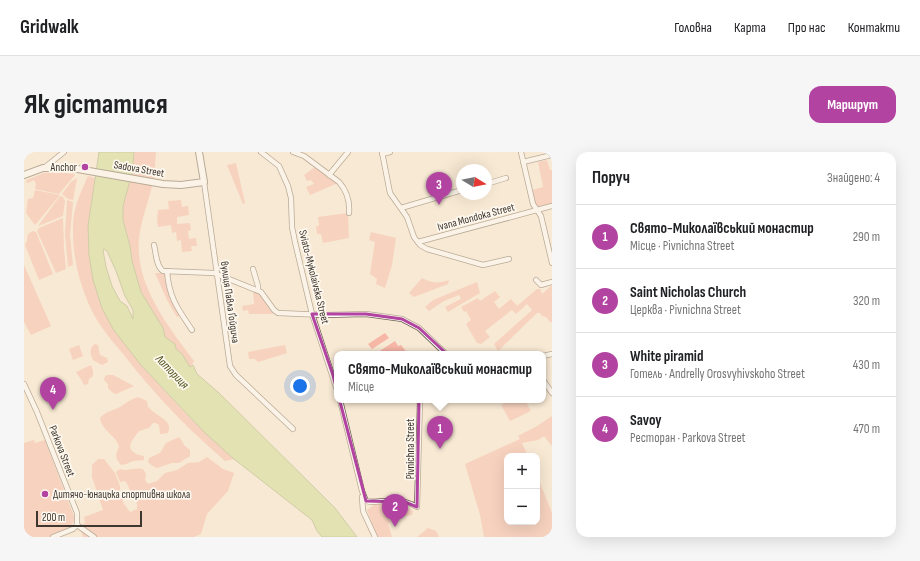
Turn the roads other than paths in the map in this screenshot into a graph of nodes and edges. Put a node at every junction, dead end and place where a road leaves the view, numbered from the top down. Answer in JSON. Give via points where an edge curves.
{"nodes":[{"id":1,"x":64,"y":152,"type":"edge"},
{"id":2,"x":199,"y":152,"type":"edge"},
{"id":3,"x":261,"y":152,"type":"edge"},
{"id":4,"x":293,"y":152,"type":"edge"},
{"id":5,"x":348,"y":152,"type":"edge"},
{"id":6,"x":390,"y":152,"type":"edge"},
{"id":7,"x":521,"y":152,"type":"edge"},
{"id":8,"x":382,"y":153,"type":"edge"},
{"id":9,"x":305,"y":154,"type":"edge"},
{"id":10,"x":544,"y":154,"type":"edge"},
{"id":11,"x":552,"y":155,"type":"edge"},
{"id":12,"x":523,"y":162,"type":"junction"},
{"id":13,"x":43,"y":168,"type":"junction"},
{"id":14,"x":24,"y":175,"type":"edge"},
{"id":15,"x":329,"y":175,"type":"junction"},
{"id":16,"x":506,"y":178,"type":"dead end"},
{"id":17,"x":204,"y":182,"type":"junction"},
{"id":18,"x":492,"y":182,"type":"edge"},
{"id":19,"x":456,"y":192,"type":"edge"},
{"id":20,"x":552,"y":206,"type":"edge"},
{"id":21,"x":401,"y":208,"type":"junction"},
{"id":22,"x":538,"y":210,"type":"junction"},
{"id":23,"x":349,"y":213,"type":"dead end"},
{"id":24,"x":418,"y":242,"type":"junction"},
{"id":25,"x":154,"y":245,"type":"dead end"},
{"id":26,"x":509,"y":259,"type":"dead end"},
{"id":27,"x":552,"y":263,"type":"edge"},
{"id":28,"x":253,"y":269,"type":"dead end"},
{"id":29,"x":167,"y":272,"type":"junction"},
{"id":30,"x":216,"y":275,"type":"junction"},
{"id":31,"x":536,"y":280,"type":"dead end"},
{"id":32,"x":552,"y":282,"type":"edge"},
{"id":33,"x":258,"y":290,"type":"junction"},
{"id":34,"x":312,"y":314,"type":"junction"},
{"id":35,"x":192,"y":330,"type":"dead end"},
{"id":36,"x":443,"y":351,"type":"edge"},
{"id":37,"x":334,"y":381,"type":"edge"},
{"id":38,"x":24,"y":384,"type":"edge"},
{"id":39,"x":546,"y":384,"type":"edge"},
{"id":40,"x":552,"y":393,"type":"edge"},
{"id":41,"x":341,"y":403,"type":"edge"},
{"id":42,"x":420,"y":403,"type":"edge"},
{"id":43,"x":293,"y":429,"type":"dead end"},
{"id":44,"x":362,"y":491,"type":"junction"},
{"id":45,"x":78,"y":525,"type":"junction"},
{"id":46,"x":53,"y":537,"type":"edge"},
{"id":47,"x":94,"y":537,"type":"edge"},
{"id":48,"x":374,"y":537,"type":"edge"}],
"edges":[{"from":1,"to":13,"type":"street"},
{"from":2,"to":17,"type":"main road","name":"вулиця Павла Ґойдича"},
{"from":3,"to":34,"type":"street","name":"Sviato-Mykolaivska Street","via":[[279,166],[288,186],[292,227]]},
{"from":4,"to":9,"type":"street"},
{"from":5,"to":15,"type":"street"},
{"from":6,"to":8,"type":"street"},
{"from":7,"to":12,"type":"street"},
{"from":8,"to":21,"type":"street","via":[[390,193]]},
{"from":9,"to":15,"type":"street"},
{"from":10,"to":11,"type":"street"},
{"from":10,"to":12,"type":"street"},
{"from":12,"to":22,"type":"street","via":[[534,204]]},
{"from":13,"to":14,"type":"main road","name":"Sadova Street"},
{"from":13,"to":17,"type":"main road","name":"Sadova Street","via":[[72,168],[163,184]]},
{"from":15,"to":23,"type":"street","via":[[343,187],[348,199]]},
{"from":16,"to":18,"type":"street"},
{"from":17,"to":30,"type":"street","name":"вулиця Павла Ґойдича"},
{"from":19,"to":21,"type":"street"},
{"from":20,"to":22,"type":"street","name":"Ivana Mondoka Street"},
{"from":21,"to":24,"type":"street"},
{"from":22,"to":24,"type":"street","name":"Ivana Mondoka Street"},
{"from":22,"to":27,"type":"street"},
{"from":24,"to":26,"type":"street","via":[[423,247],[479,264]]},
{"from":25,"to":29,"type":"street","via":[[159,268]]},
{"from":28,"to":33,"type":"street"},
{"from":29,"to":30,"type":"street"},
{"from":29,"to":35,"type":"street","via":[[171,296]]},
{"from":30,"to":33,"type":"street"},
{"from":30,"to":43,"type":"street","name":"вулиця Павла Ґойдича","via":[[230,366],[236,375]]},
{"from":31,"to":32,"type":"street","via":[[542,285]]},
{"from":33,"to":34,"type":"street","via":[[265,295],[276,312]]},
{"from":34,"to":36,"type":"street","via":[[366,314],[402,320],[419,328]]},
{"from":34,"to":37,"type":"street","name":"Sviato-Mykolaivska Street"},
{"from":38,"to":45,"type":"street","name":"Parkova Street","via":[[77,513]]},
{"from":39,"to":40,"type":"street"},
{"from":41,"to":44,"type":"street"},
{"from":42,"to":44,"type":"street","name":"Pivnichna Street","via":[[417,507],[411,503],[385,500],[368,502]]},
{"from":44,"to":48,"type":"street","via":[[363,511]]},
{"from":45,"to":46,"type":"street"},
{"from":45,"to":47,"type":"street"}]}
